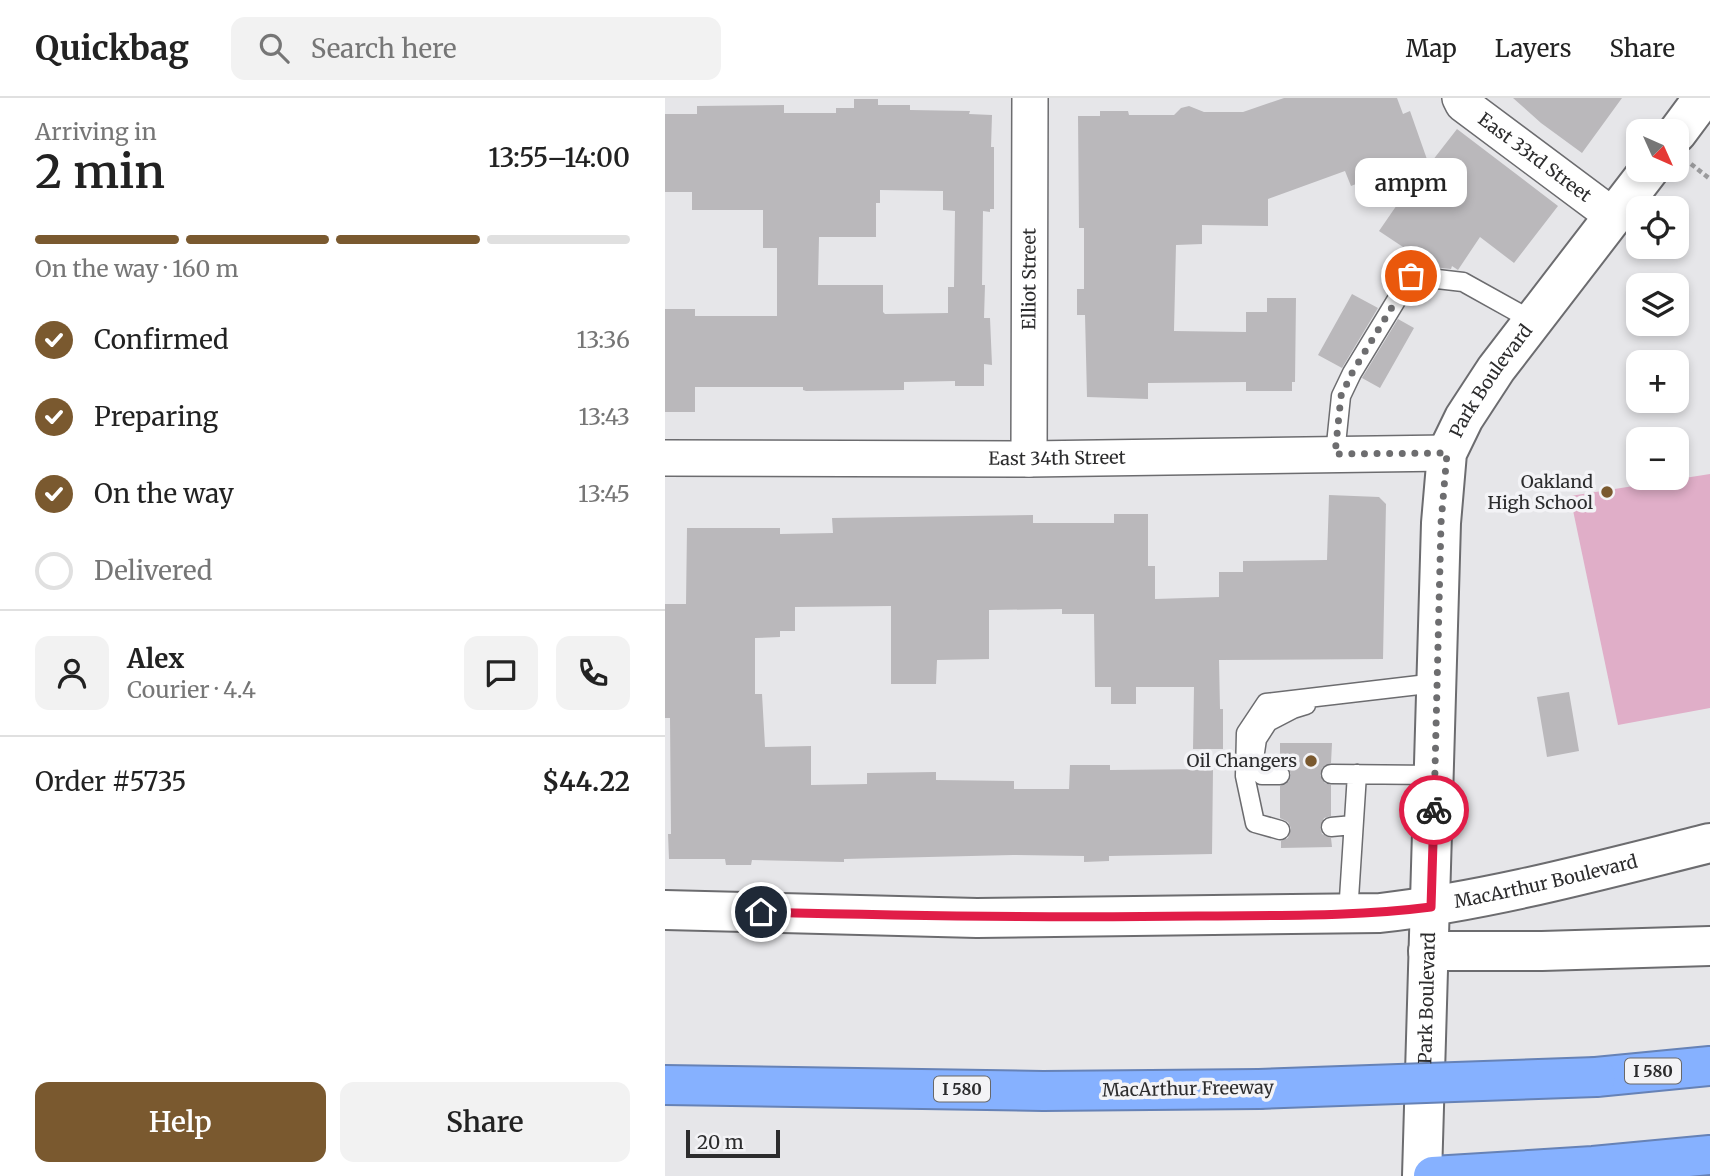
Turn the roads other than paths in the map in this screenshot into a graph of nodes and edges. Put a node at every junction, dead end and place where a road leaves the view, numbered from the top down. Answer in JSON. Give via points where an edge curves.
{"nodes":[{"id":1,"x":1030,"y":98,"type":"edge"},
{"id":2,"x":1460,"y":98,"type":"edge"},
{"id":3,"x":1703,"y":98,"type":"edge"},
{"id":4,"x":1687,"y":119,"type":"edge"},
{"id":5,"x":1640,"y":182,"type":"edge"},
{"id":6,"x":1613,"y":216,"type":"junction"},
{"id":7,"x":1533,"y":321,"type":"junction"},
{"id":8,"x":1447,"y":453,"type":"junction"},
{"id":9,"x":1335,"y":454,"type":"junction"},
{"id":10,"x":665,"y":458,"type":"edge"},
{"id":11,"x":1029,"y":459,"type":"junction"},
{"id":12,"x":1436,"y":682,"type":"junction"},
{"id":13,"x":1352,"y":692,"type":"junction"},
{"id":14,"x":1331,"y":774,"type":"dead end"},
{"id":15,"x":1357,"y":774,"type":"junction"},
{"id":16,"x":1280,"y":775,"type":"dead end"},
{"id":17,"x":1435,"y":775,"type":"junction"},
{"id":18,"x":1353,"y":825,"type":"junction"},
{"id":19,"x":1331,"y":827,"type":"dead end"},
{"id":20,"x":1280,"y":830,"type":"dead end"},
{"id":21,"x":1710,"y":843,"type":"edge"},
{"id":22,"x":1431,"y":907,"type":"junction"},
{"id":23,"x":665,"y":910,"type":"edge"},
{"id":24,"x":1348,"y":914,"type":"junction"},
{"id":25,"x":1710,"y":946,"type":"edge"},
{"id":26,"x":1428,"y":951,"type":"junction"},
{"id":27,"x":1710,"y":1066,"type":"edge"},
{"id":28,"x":665,"y":1085,"type":"edge"},
{"id":29,"x":1710,"y":1155,"type":"edge"},
{"id":30,"x":1422,"y":1176,"type":"edge"},
{"id":31,"x":1433,"y":1176,"type":"edge"}],
"edges":[{"from":1,"to":11,"type":"street","name":"Elliot Street"},
{"from":2,"to":6,"type":"street","name":"East 33rd Street"},
{"from":3,"to":4,"type":"main road"},
{"from":5,"to":6,"type":"main road","name":"Park Boulevard"},
{"from":6,"to":7,"type":"main road","name":"Park Boulevard"},
{"from":7,"to":8,"type":"main road","name":"Park Boulevard","via":[[1464,418]]},
{"from":7,"to":9,"type":"lane","via":[[1463,282],[1411,276],[1341,396]]},
{"from":8,"to":9,"type":"street","name":"East 34th Street"},
{"from":8,"to":12,"type":"main road","name":"Park Boulevard"},
{"from":9,"to":11,"type":"street","name":"East 34th Street"},
{"from":10,"to":11,"type":"street","name":"East 34th Street"},
{"from":12,"to":13,"type":"lane"},
{"from":12,"to":17,"type":"main road","name":"Park Boulevard"},
{"from":13,"to":16,"type":"lane","via":[[1293,709],[1268,722],[1257,738],[1254,759],[1262,775]]},
{"from":13,"to":20,"type":"lane","via":[[1266,703],[1246,733],[1245,776],[1255,823]]},
{"from":14,"to":15,"type":"lane"},
{"from":15,"to":17,"type":"lane"},
{"from":15,"to":18,"type":"lane"},
{"from":17,"to":22,"type":"main road","name":"Park Boulevard"},
{"from":18,"to":19,"type":"lane"},
{"from":18,"to":24,"type":"lane"},
{"from":21,"to":22,"type":"main road","name":"MacArthur Boulevard"},
{"from":22,"to":24,"type":"main road","name":"MacArthur Boulevard"},
{"from":22,"to":26,"type":"main road","name":"Park Boulevard"},
{"from":23,"to":24,"type":"main road","name":"MacArthur Boulevard","via":[[977,918]]},
{"from":25,"to":26,"type":"main road"},
{"from":26,"to":30,"type":"main road","name":"Park Boulevard"},
{"from":27,"to":28,"type":"highway","name":"MacArthur Freeway","number":"I 580","bridge":true,"via":[[1596,1077],[1259,1089]]},
{"from":29,"to":31,"type":"highway"}]}
